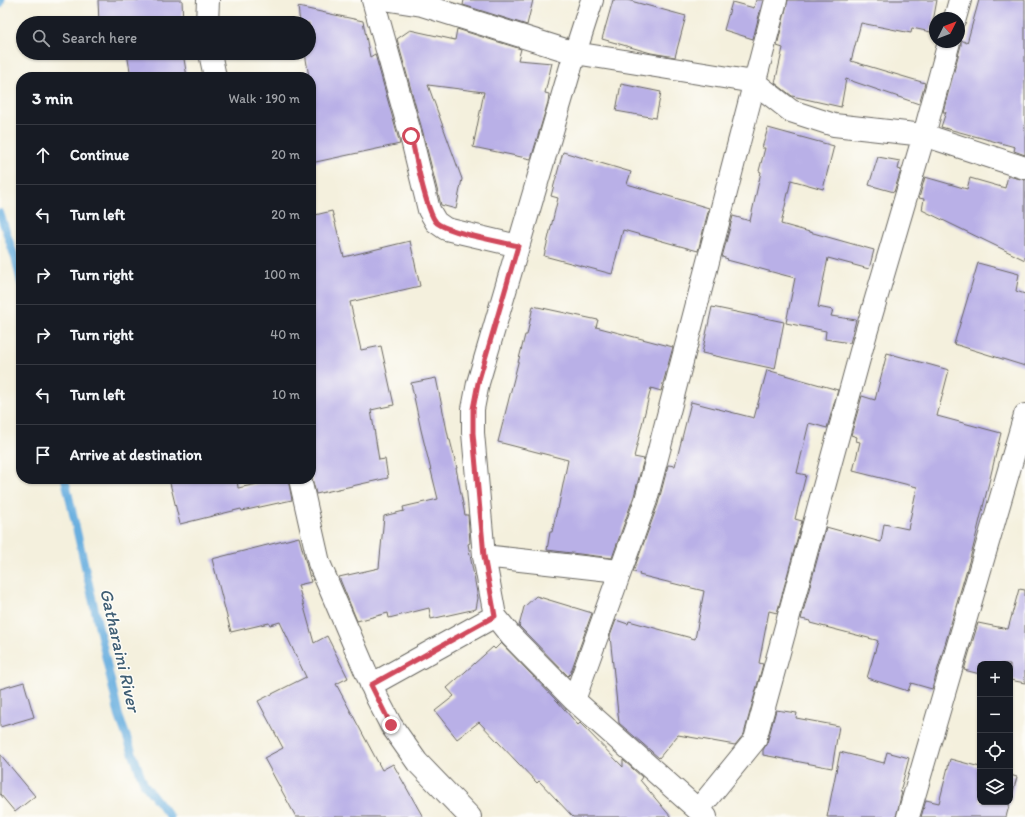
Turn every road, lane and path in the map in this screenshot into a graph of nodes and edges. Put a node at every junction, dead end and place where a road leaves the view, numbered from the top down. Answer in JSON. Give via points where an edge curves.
{"nodes":[{"id":1,"x":208,"y":0,"type":"edge"},
{"id":2,"x":373,"y":0,"type":"edge"},
{"id":3,"x":390,"y":0,"type":"edge"},
{"id":4,"x":592,"y":0,"type":"edge"},
{"id":5,"x":776,"y":0,"type":"edge"},
{"id":6,"x":960,"y":0,"type":"edge"},
{"id":7,"x":423,"y":2,"type":"edge"},
{"id":8,"x":957,"y":12,"type":"edge"},
{"id":9,"x":207,"y":16,"type":"edge"},
{"id":10,"x":947,"y":48,"type":"edge"},
{"id":11,"x":575,"y":53,"type":"junction"},
{"id":12,"x":211,"y":60,"type":"edge"},
{"id":13,"x":214,"y":72,"type":"edge"},
{"id":14,"x":754,"y":82,"type":"junction"},
{"id":15,"x":924,"y":135,"type":"junction"},
{"id":16,"x":1025,"y":168,"type":"edge"},
{"id":17,"x":518,"y":246,"type":"junction"},
{"id":18,"x":1025,"y":415,"type":"edge"},
{"id":19,"x":301,"y":484,"type":"edge"},
{"id":20,"x":484,"y":556,"type":"junction"},
{"id":21,"x":619,"y":571,"type":"junction"},
{"id":22,"x":495,"y":616,"type":"junction"},
{"id":23,"x":371,"y":685,"type":"junction"},
{"id":24,"x":574,"y":700,"type":"junction"},
{"id":25,"x":702,"y":814,"type":"edge"},
{"id":26,"x":470,"y":817,"type":"edge"},
{"id":27,"x":908,"y":817,"type":"edge"}],
"edges":[{"from":1,"to":9,"type":"street"},
{"from":2,"to":17,"type":"street","via":[[429,210],[436,222],[446,229]]},
{"from":3,"to":7,"type":"street"},
{"from":4,"to":11,"type":"street"},
{"from":5,"to":14,"type":"street"},
{"from":6,"to":8,"type":"street"},
{"from":7,"to":11,"type":"street"},
{"from":10,"to":15,"type":"street"},
{"from":11,"to":14,"type":"street"},
{"from":11,"to":17,"type":"street"},
{"from":12,"to":13,"type":"street"},
{"from":14,"to":15,"type":"street","via":[[791,111],[834,125]]},
{"from":14,"to":21,"type":"street","via":[[646,500]]},
{"from":15,"to":16,"type":"street"},
{"from":15,"to":25,"type":"street","via":[[866,333],[755,740]]},
{"from":17,"to":20,"type":"street","via":[[478,383],[473,409]]},
{"from":18,"to":27,"type":"street"},
{"from":19,"to":23,"type":"street","via":[[319,563]]},
{"from":20,"to":21,"type":"street"},
{"from":20,"to":22,"type":"street"},
{"from":21,"to":24,"type":"street"},
{"from":22,"to":23,"type":"street"},
{"from":22,"to":24,"type":"street","via":[[511,636]]},
{"from":23,"to":26,"type":"street","via":[[391,725],[417,762]]},
{"from":24,"to":25,"type":"street"}]}
